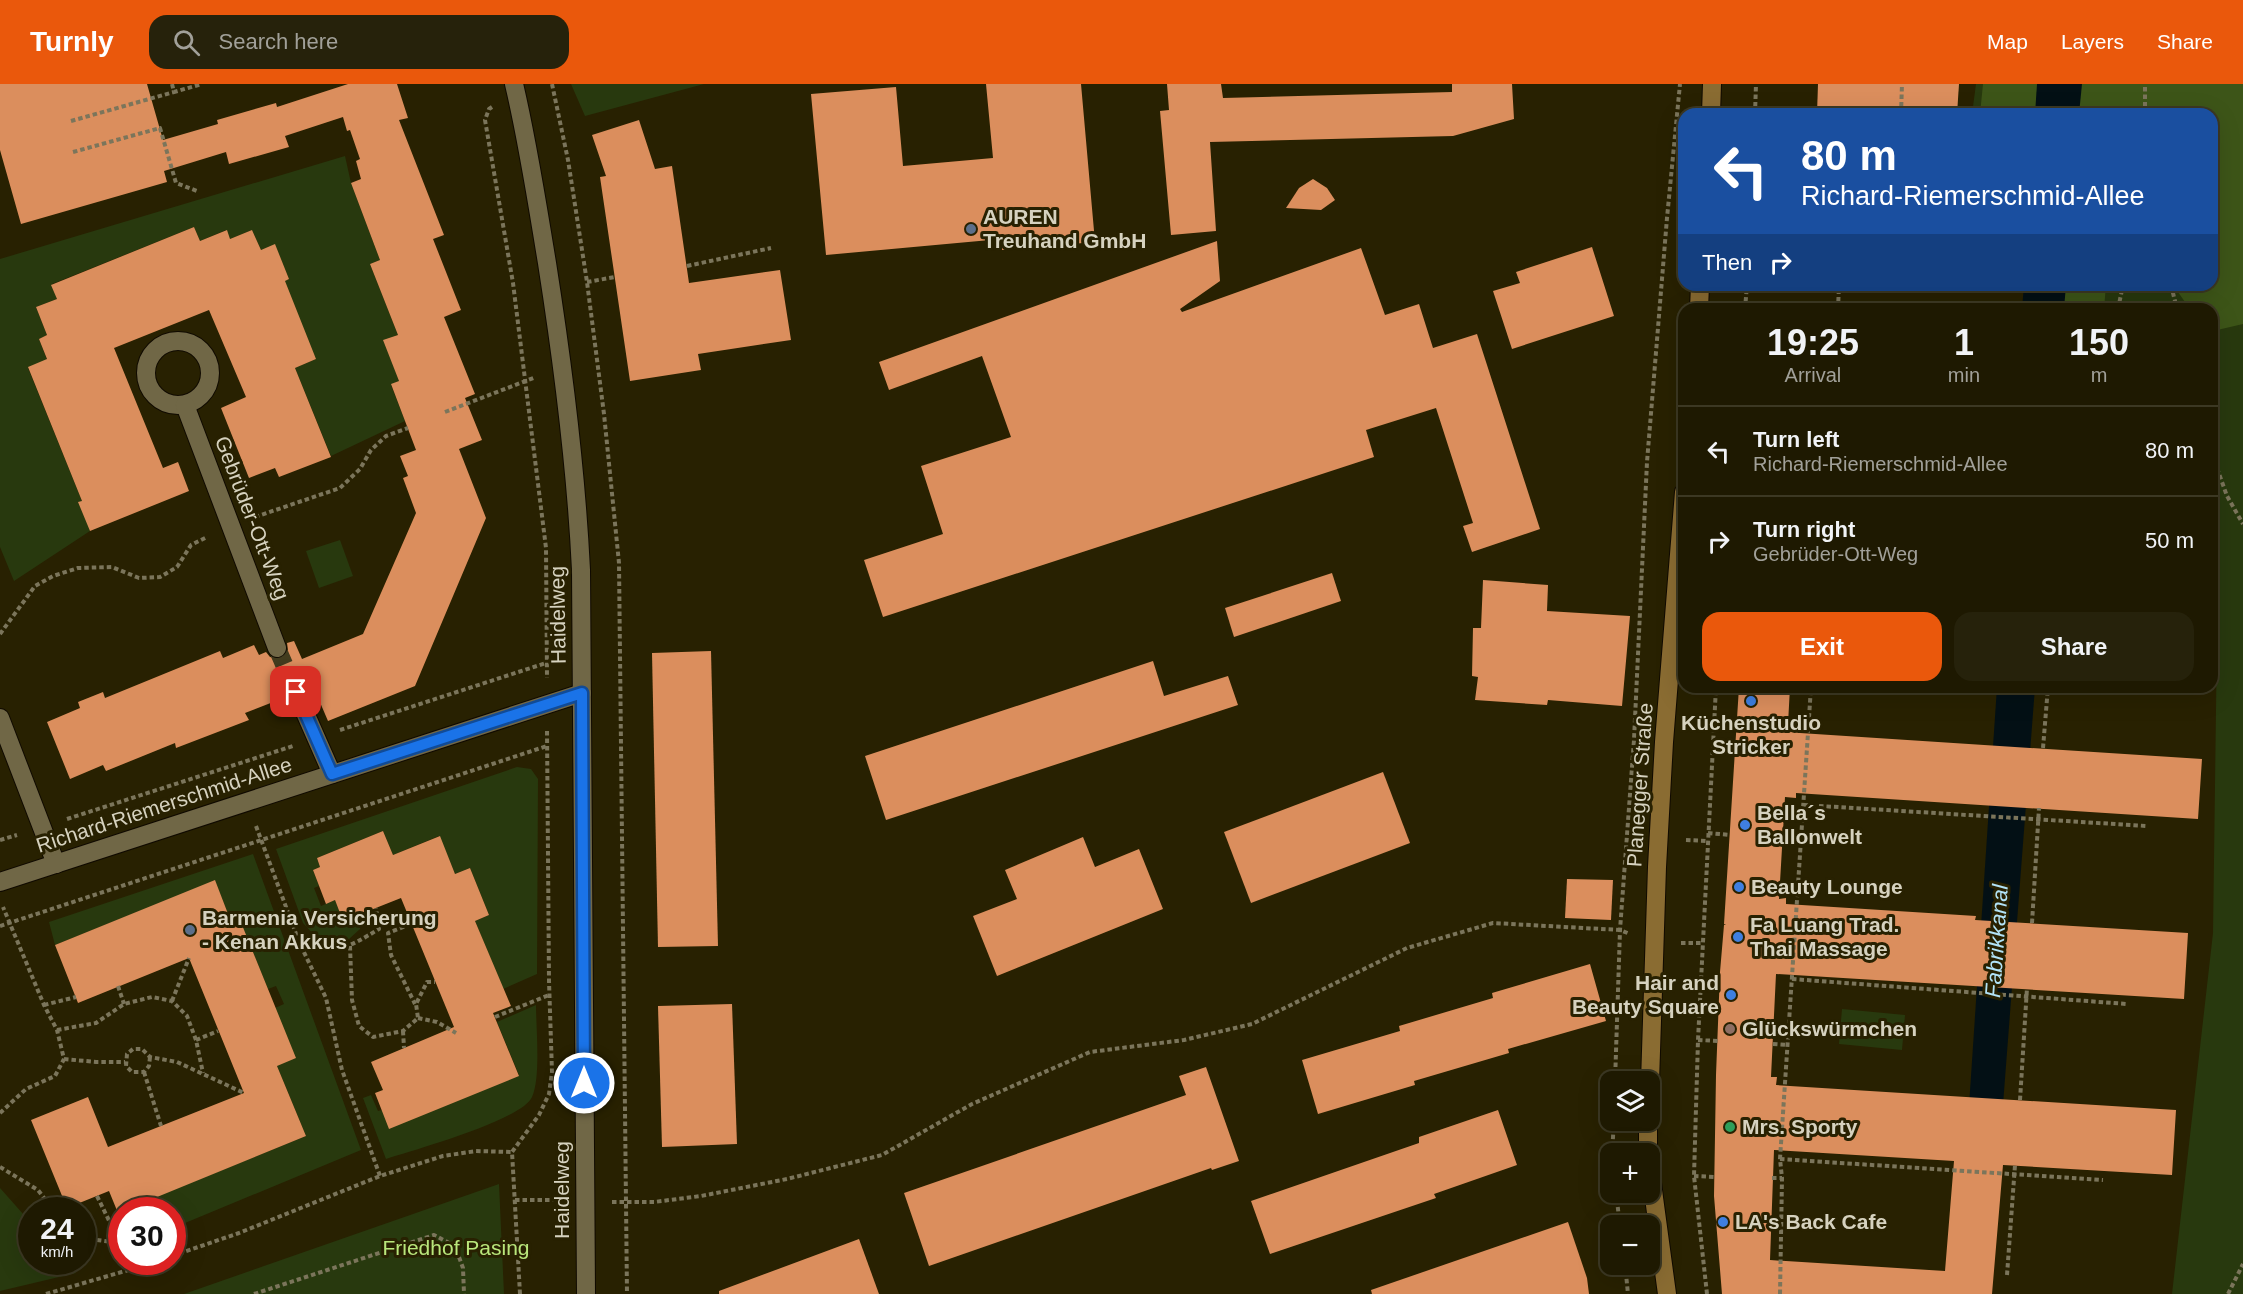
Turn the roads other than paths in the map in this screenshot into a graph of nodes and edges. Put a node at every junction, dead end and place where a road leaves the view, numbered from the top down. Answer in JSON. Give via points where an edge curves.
{"nodes":[{"id":1,"x":514,"y":84,"type":"edge"},
{"id":2,"x":1712,"y":84,"type":"edge"},
{"id":3,"x":1711,"y":108,"type":"edge"},
{"id":4,"x":185,"y":405,"type":"dead end"},
{"id":5,"x":1678,"y":567,"type":"edge"},
{"id":6,"x":277,"y":648,"type":"tunnel mouth"},
{"id":7,"x":296,"y":692,"type":"tunnel mouth"},
{"id":8,"x":582,"y":693,"type":"junction"},
{"id":9,"x":0,"y":717,"type":"edge"},
{"id":10,"x":332,"y":774,"type":"junction"},
{"id":11,"x":56,"y":864,"type":"junction"},
{"id":12,"x":0,"y":882,"type":"edge"},
{"id":13,"x":1650,"y":1071,"type":"edge"},
{"id":14,"x":1655,"y":1203,"type":"edge"},
{"id":15,"x":585,"y":1294,"type":"edge"},
{"id":16,"x":1667,"y":1294,"type":"edge"}],
"edges":[{"from":1,"to":8,"type":"street","name":"Haidelweg","via":[[564,367],[578,503]]},
{"from":2,"to":3,"type":"main road"},
{"from":4,"to":6,"type":"street","name":"Gebrüder-Ott-Weg"},
{"from":5,"to":13,"type":"main road","name":"Planegger Straße","via":[[1664,742]]},
{"from":7,"to":10,"type":"street"},
{"from":8,"to":10,"type":"street","name":"Richard-Riemerschmid-Allee"},
{"from":8,"to":15,"type":"street","name":"Haidelweg"},
{"from":9,"to":11,"type":"street"},
{"from":10,"to":11,"type":"street","name":"Richard-Riemerschmid-Allee"},
{"from":11,"to":12,"type":"street","name":"Richard-Riemerschmid-Allee"},
{"from":14,"to":16,"type":"main road"}]}
